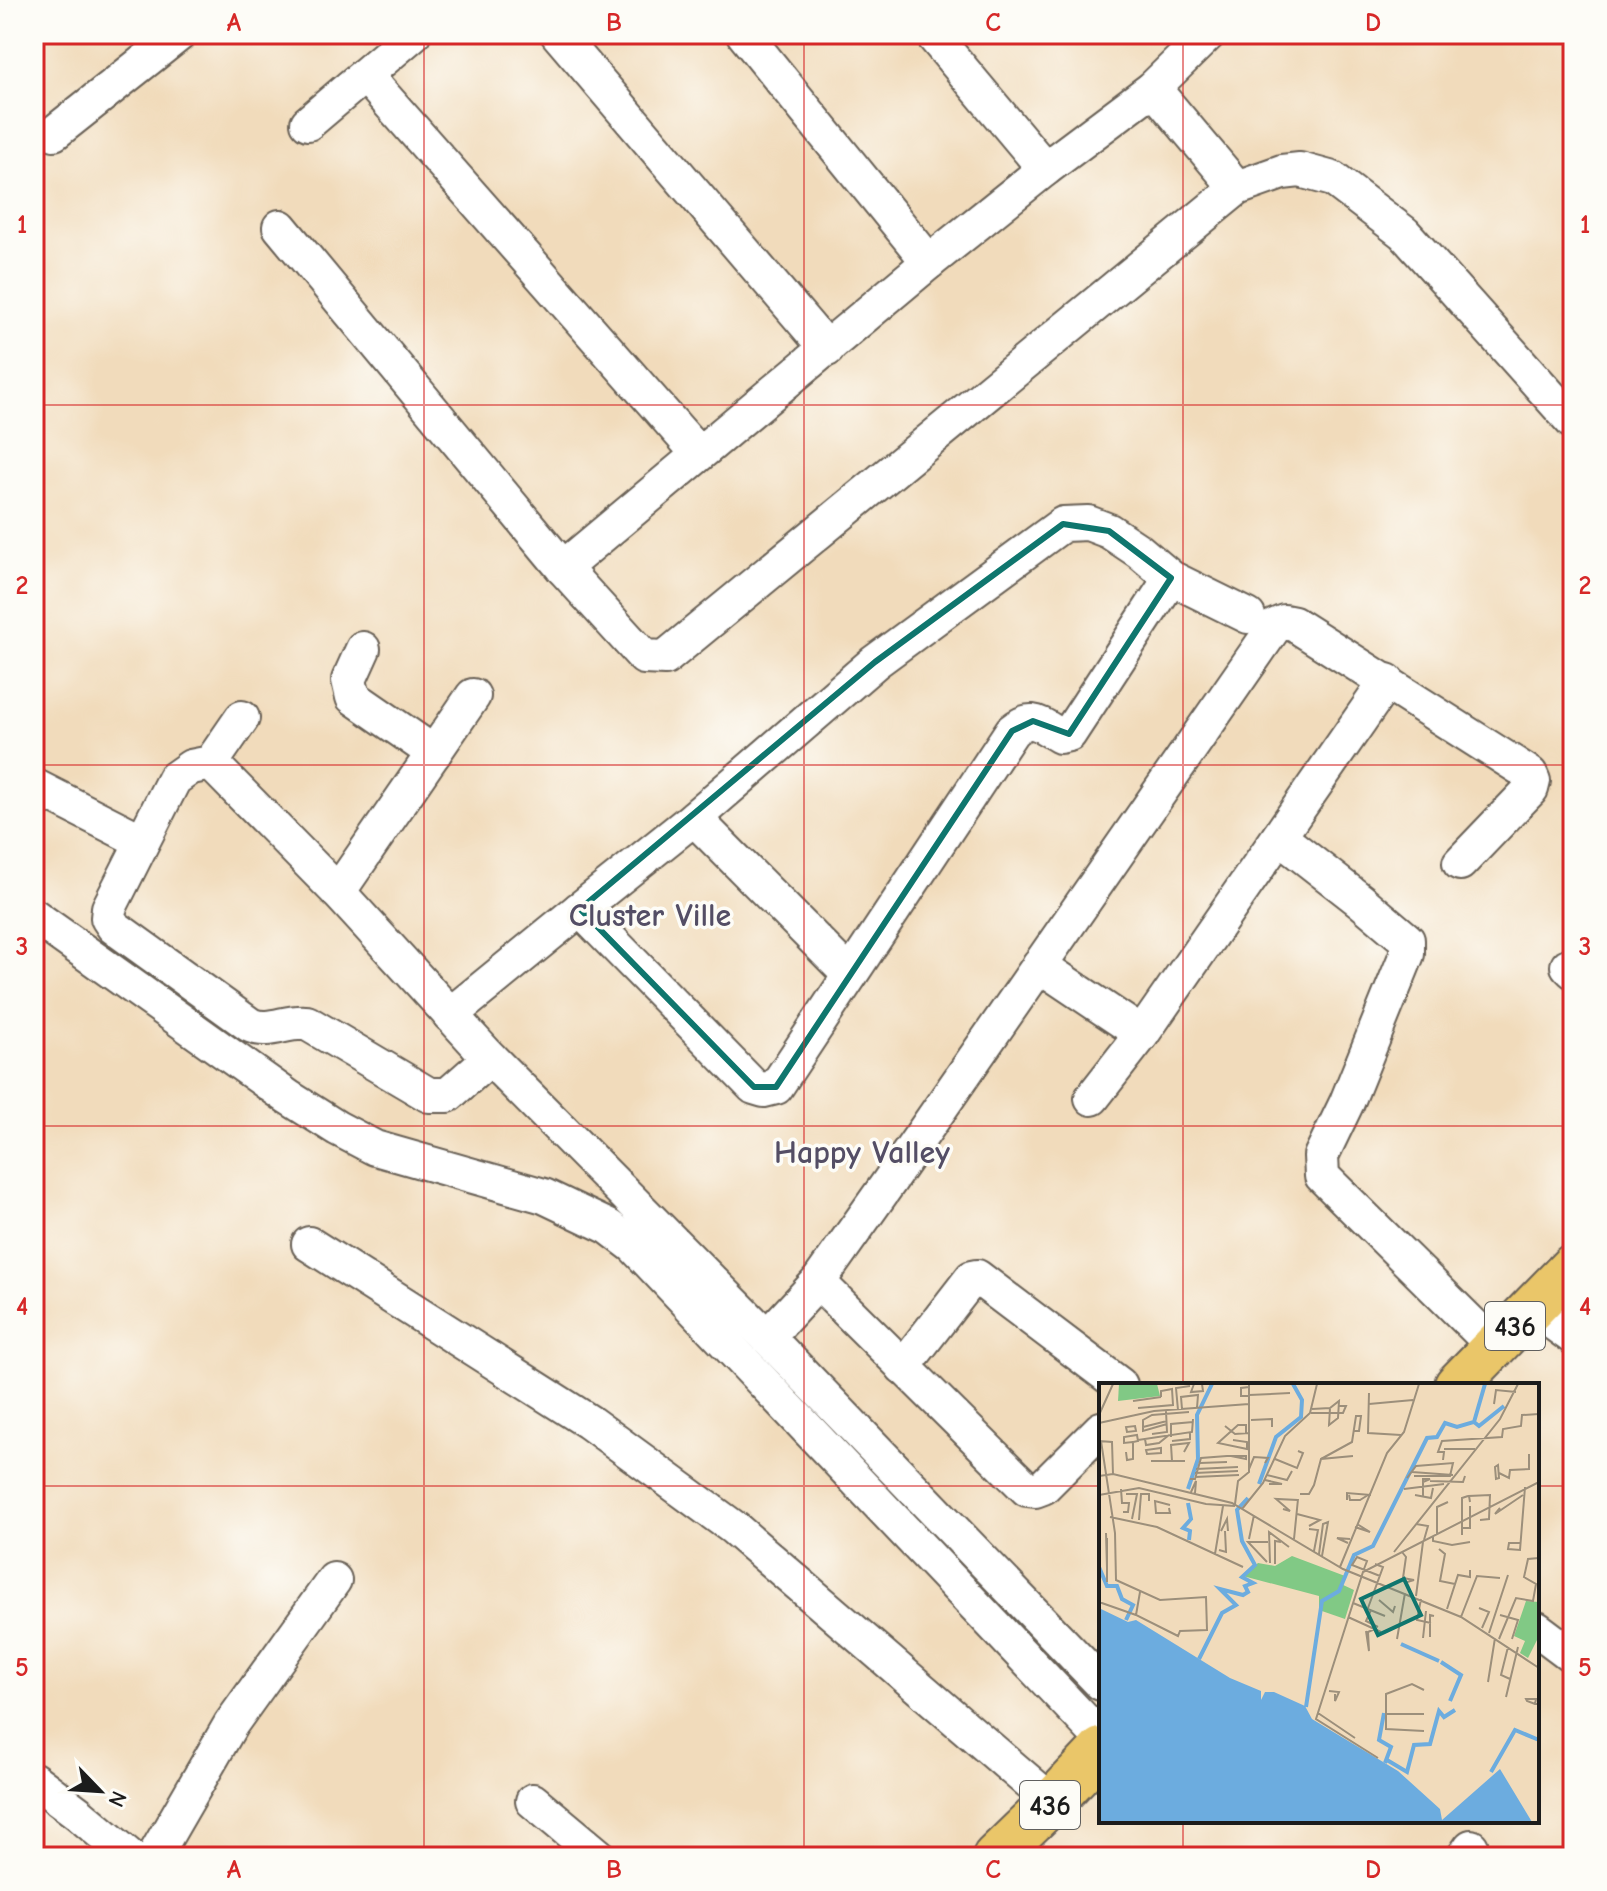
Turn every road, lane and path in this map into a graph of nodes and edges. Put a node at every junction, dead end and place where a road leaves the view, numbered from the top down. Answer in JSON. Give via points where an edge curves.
{"nodes":[{"id":1,"x":179,"y":34,"type":"edge"},
{"id":2,"x":413,"y":34,"type":"edge"},
{"id":3,"x":558,"y":34,"type":"edge"},
{"id":4,"x":744,"y":34,"type":"edge"},
{"id":5,"x":932,"y":34,"type":"edge"},
{"id":6,"x":1208,"y":34,"type":"edge"},
{"id":7,"x":365,"y":75,"type":"junction"},
{"id":8,"x":1153,"y":88,"type":"junction"},
{"id":9,"x":308,"y":123,"type":"dead end"},
{"id":10,"x":54,"y":133,"type":"dead end"},
{"id":11,"x":1045,"y":169,"type":"junction"},
{"id":12,"x":1237,"y":188,"type":"junction"},
{"id":13,"x":280,"y":227,"type":"dead end"},
{"id":14,"x":929,"y":262,"type":"junction"},
{"id":15,"x":827,"y":349,"type":"junction"},
{"id":16,"x":1573,"y":422,"type":"edge"},
{"id":17,"x":698,"y":453,"type":"junction"},
{"id":18,"x":563,"y":568,"type":"junction"},
{"id":19,"x":1171,"y":578,"type":"junction"},
{"id":20,"x":1248,"y":616,"type":"dead end"},
{"id":21,"x":363,"y":649,"type":"dead end"},
{"id":22,"x":1387,"y":681,"type":"junction"},
{"id":23,"x":473,"y":696,"type":"dead end"},
{"id":24,"x":242,"y":718,"type":"dead end"},
{"id":25,"x":434,"y":753,"type":"junction"},
{"id":26,"x":211,"y":763,"type":"junction"},
{"id":27,"x":34,"y":786,"type":"edge"},
{"id":28,"x":694,"y":818,"type":"junction"},
{"id":29,"x":1279,"y":837,"type":"junction"},
{"id":30,"x":142,"y":841,"type":"junction"},
{"id":31,"x":1460,"y":863,"type":"dead end"},
{"id":32,"x":338,"y":892,"type":"junction"},
{"id":33,"x":580,"y":909,"type":"junction"},
{"id":34,"x":34,"y":916,"type":"edge"},
{"id":35,"x":1039,"y":965,"type":"junction"},
{"id":36,"x":850,"y":975,"type":"junction"},
{"id":37,"x":450,"y":1015,"type":"junction"},
{"id":38,"x":1142,"y":1034,"type":"junction"},
{"id":39,"x":490,"y":1058,"type":"junction"},
{"id":40,"x":1092,"y":1098,"type":"dead end"},
{"id":41,"x":309,"y":1244,"type":"dead end"},
{"id":42,"x":1573,"y":1266,"type":"edge"},
{"id":43,"x":818,"y":1282,"type":"junction"},
{"id":44,"x":1533,"y":1308,"type":"junction"},
{"id":45,"x":767,"y":1337,"type":"junction"},
{"id":46,"x":1573,"y":1337,"type":"edge"},
{"id":47,"x":1494,"y":1346,"type":"junction"},
{"id":48,"x":903,"y":1367,"type":"junction"},
{"id":49,"x":1117,"y":1383,"type":"edge"},
{"id":50,"x":1459,"y":1383,"type":"edge"},
{"id":51,"x":1099,"y":1431,"type":"edge"},
{"id":52,"x":334,"y":1580,"type":"dead end"},
{"id":53,"x":1539,"y":1630,"type":"edge"},
{"id":54,"x":1569,"y":1653,"type":"dead end"},
{"id":55,"x":1099,"y":1681,"type":"edge"},
{"id":56,"x":1099,"y":1736,"type":"edge"},
{"id":57,"x":1099,"y":1752,"type":"edge"},
{"id":58,"x":34,"y":1780,"type":"edge"},
{"id":59,"x":533,"y":1801,"type":"dead end"},
{"id":60,"x":1052,"y":1802,"type":"junction"},
{"id":61,"x":130,"y":1857,"type":"edge"},
{"id":62,"x":154,"y":1857,"type":"edge"},
{"id":63,"x":600,"y":1857,"type":"edge"},
{"id":64,"x":995,"y":1857,"type":"edge"}],
"edges":[{"from":1,"to":10,"type":"street"},
{"from":2,"to":7,"type":"street"},
{"from":3,"to":15,"type":"street"},
{"from":4,"to":14,"type":"street"},
{"from":5,"to":11,"type":"street"},
{"from":6,"to":8,"type":"street"},
{"from":7,"to":9,"type":"street"},
{"from":7,"to":17,"type":"street"},
{"from":8,"to":11,"type":"street"},
{"from":8,"to":12,"type":"street"},
{"from":11,"to":14,"type":"street"},
{"from":12,"to":16,"type":"street","via":[[1300,170],[1333,179],[1404,233]]},
{"from":12,"to":18,"type":"street","via":[[665,658],[644,657]]},
{"from":13,"to":18,"type":"street"},
{"from":14,"to":15,"type":"street"},
{"from":15,"to":17,"type":"street"},
{"from":17,"to":18,"type":"street"},
{"from":19,"to":20,"type":"street"},
{"from":19,"to":28,"type":"street","via":[[1109,531],[1088,523],[1063,524],[875,662]]},
{"from":19,"to":36,"type":"street","via":[[1069,734],[1060,736],[1033,721],[1012,731]]},
{"from":21,"to":25,"type":"street","via":[[349,680],[353,697]]},
{"from":22,"to":29,"type":"street"},
{"from":22,"to":31,"type":"street","via":[[1530,774],[1533,781]]},
{"from":22,"to":35,"type":"street","via":[[1294,624],[1275,626]]},
{"from":23,"to":25,"type":"street"},
{"from":24,"to":26,"type":"street"},
{"from":25,"to":32,"type":"street"},
{"from":26,"to":30,"type":"street","via":[[191,767],[174,779]]},
{"from":26,"to":32,"type":"street"},
{"from":27,"to":30,"type":"street"},
{"from":28,"to":33,"type":"street"},
{"from":28,"to":36,"type":"street"},
{"from":29,"to":38,"type":"street"},
{"from":29,"to":47,"type":"street","via":[[1407,940],[1407,954],[1321,1156],[1322,1176]]},
{"from":30,"to":39,"type":"street","via":[[108,918],[250,1025],[268,1029],[307,1023],[429,1095],[448,1095]]},
{"from":32,"to":37,"type":"street"},
{"from":33,"to":36,"type":"street","via":[[754,1087],[764,1090],[776,1087]]},
{"from":33,"to":37,"type":"street"},
{"from":34,"to":56,"type":"street","via":[[337,1128],[375,1148],[544,1196],[609,1227],[634,1246]]},
{"from":35,"to":38,"type":"street"},
{"from":35,"to":43,"type":"street"},
{"from":37,"to":39,"type":"street"},
{"from":38,"to":40,"type":"street"},
{"from":39,"to":45,"type":"street"},
{"from":41,"to":60,"type":"street","via":[[589,1422],[734,1528]]},
{"from":42,"to":44,"type":"main road","number":"436"},
{"from":43,"to":45,"type":"street"},
{"from":43,"to":48,"type":"street"},
{"from":44,"to":46,"type":"street"},
{"from":44,"to":47,"type":"main road","number":"436"},
{"from":45,"to":55,"type":"street"},
{"from":47,"to":50,"type":"main road","number":"436"},
{"from":48,"to":49,"type":"street","via":[[977,1277]]},
{"from":48,"to":51,"type":"street","via":[[1027,1489],[1043,1487]]},
{"from":52,"to":62,"type":"street","via":[[231,1724]]},
{"from":53,"to":54,"type":"street"},
{"from":57,"to":60,"type":"main road","number":"436"},
{"from":58,"to":61,"type":"street"},
{"from":59,"to":63,"type":"street"},
{"from":60,"to":64,"type":"main road","number":"436"}]}
